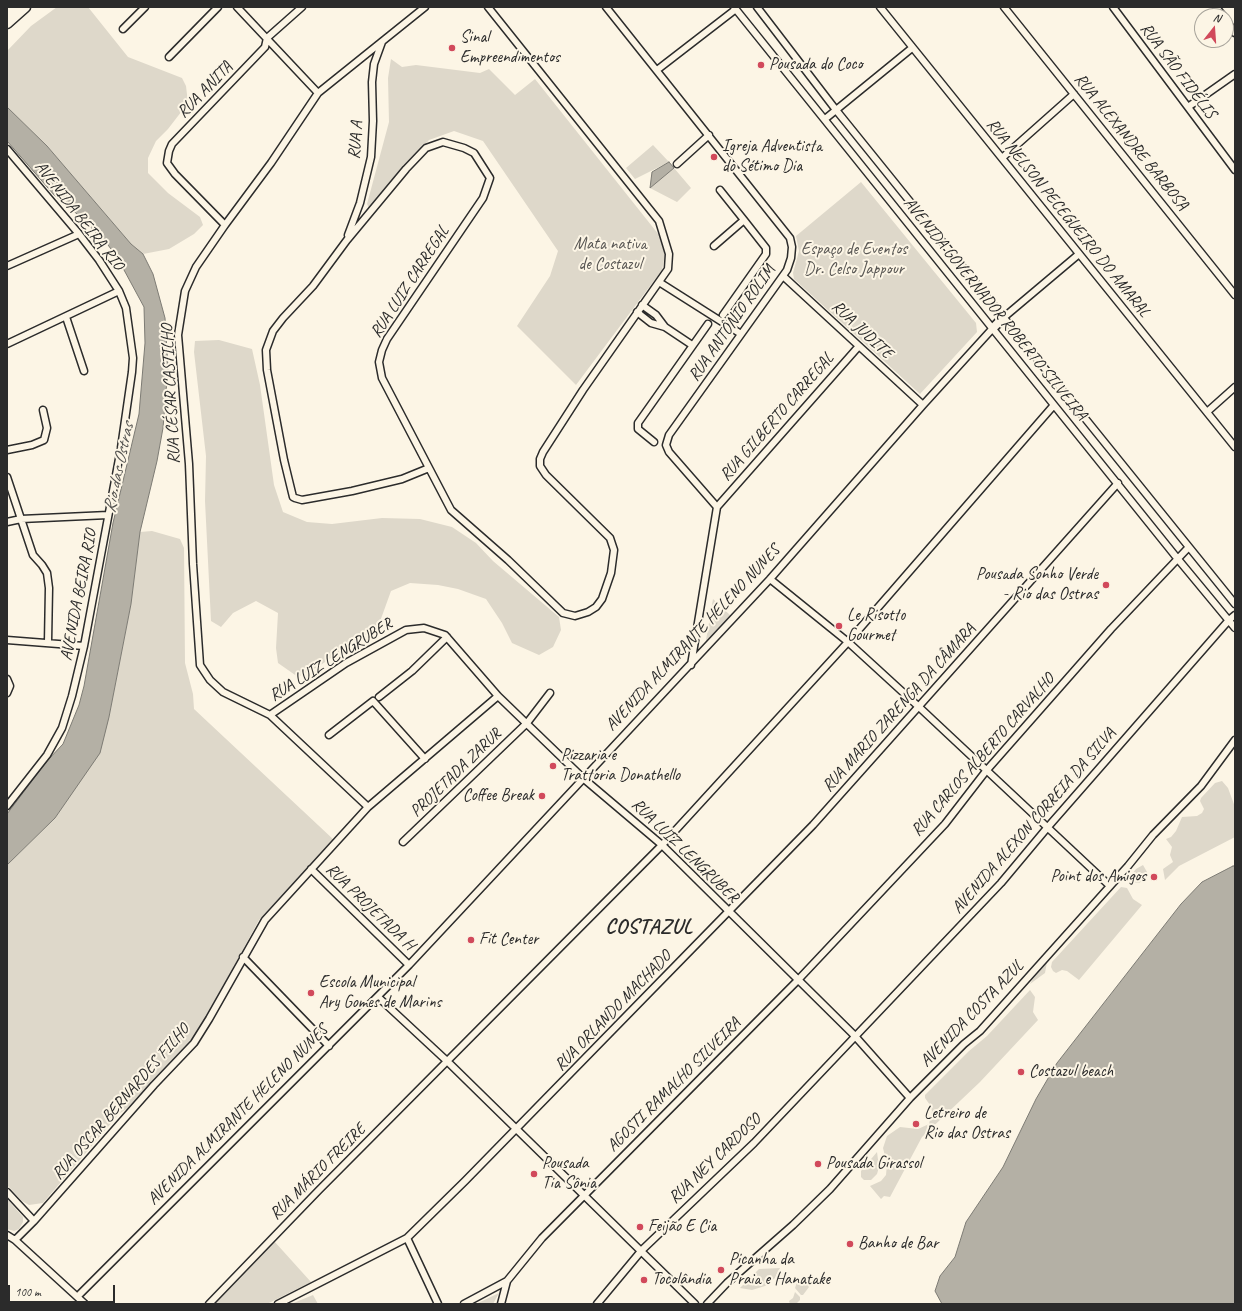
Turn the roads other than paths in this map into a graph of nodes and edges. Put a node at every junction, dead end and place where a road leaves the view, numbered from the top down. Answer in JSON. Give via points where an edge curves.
{"nodes":[{"id":1,"x":14,"y":7,"type":"edge"},
{"id":2,"x":25,"y":7,"type":"edge"},
{"id":3,"x":145,"y":7,"type":"edge"},
{"id":4,"x":218,"y":7,"type":"edge"},
{"id":5,"x":237,"y":7,"type":"edge"},
{"id":6,"x":302,"y":7,"type":"edge"},
{"id":7,"x":425,"y":7,"type":"edge"},
{"id":8,"x":488,"y":7,"type":"edge"},
{"id":9,"x":606,"y":7,"type":"edge"},
{"id":10,"x":757,"y":7,"type":"edge"},
{"id":11,"x":880,"y":7,"type":"edge"},
{"id":12,"x":1004,"y":7,"type":"edge"},
{"id":13,"x":1113,"y":7,"type":"edge"},
{"id":14,"x":735,"y":8,"type":"edge"},
{"id":15,"x":7,"y":13,"type":"edge"},
{"id":16,"x":7,"y":23,"type":"edge"},
{"id":17,"x":123,"y":29,"type":"dead end"},
{"id":18,"x":267,"y":38,"type":"junction"},
{"id":19,"x":382,"y":42,"type":"junction"},
{"id":20,"x":912,"y":48,"type":"junction"},
{"id":21,"x":169,"y":57,"type":"dead end"},
{"id":22,"x":657,"y":70,"type":"junction"},
{"id":23,"x":1235,"y":74,"type":"edge"},
{"id":24,"x":318,"y":93,"type":"junction"},
{"id":25,"x":1074,"y":94,"type":"junction"},
{"id":26,"x":1188,"y":107,"type":"junction"},
{"id":27,"x":836,"y":110,"type":"junction"},
{"id":28,"x":825,"y":119,"type":"junction"},
{"id":29,"x":710,"y":135,"type":"junction"},
{"id":30,"x":7,"y":149,"type":"edge"},
{"id":31,"x":1002,"y":158,"type":"junction"},
{"id":32,"x":677,"y":164,"type":"dead end"},
{"id":33,"x":1235,"y":170,"type":"edge"},
{"id":34,"x":720,"y":190,"type":"dead end"},
{"id":35,"x":744,"y":220,"type":"junction"},
{"id":36,"x":225,"y":225,"type":"junction"},
{"id":37,"x":79,"y":234,"type":"junction"},
{"id":38,"x":347,"y":240,"type":"junction"},
{"id":39,"x":714,"y":246,"type":"dead end"},
{"id":40,"x":1079,"y":254,"type":"junction"},
{"id":41,"x":7,"y":266,"type":"edge"},
{"id":42,"x":783,"y":276,"type":"junction"},
{"id":43,"x":659,"y":282,"type":"junction"},
{"id":44,"x":119,"y":291,"type":"junction"},
{"id":45,"x":1235,"y":295,"type":"edge"},
{"id":46,"x":642,"y":305,"type":"junction"},
{"id":47,"x":637,"y":312,"type":"junction"},
{"id":48,"x":723,"y":315,"type":"dead end"},
{"id":49,"x":66,"y":316,"type":"junction"},
{"id":50,"x":1003,"y":318,"type":"junction"},
{"id":51,"x":708,"y":324,"type":"dead end"},
{"id":52,"x":665,"y":328,"type":"junction"},
{"id":53,"x":993,"y":328,"type":"junction"},
{"id":54,"x":741,"y":334,"type":"junction"},
{"id":55,"x":7,"y":344,"type":"edge"},
{"id":56,"x":692,"y":346,"type":"junction"},
{"id":57,"x":859,"y":346,"type":"junction"},
{"id":58,"x":84,"y":371,"type":"dead end"},
{"id":59,"x":1235,"y":387,"type":"edge"},
{"id":60,"x":923,"y":405,"type":"junction"},
{"id":61,"x":1054,"y":406,"type":"junction"},
{"id":62,"x":44,"y":410,"type":"dead end"},
{"id":63,"x":1207,"y":412,"type":"junction"},
{"id":64,"x":654,"y":442,"type":"dead end"},
{"id":65,"x":1235,"y":446,"type":"edge"},
{"id":66,"x":7,"y":450,"type":"edge"},
{"id":67,"x":429,"y":468,"type":"junction"},
{"id":68,"x":7,"y":477,"type":"edge"},
{"id":69,"x":1118,"y":483,"type":"junction"},
{"id":70,"x":717,"y":507,"type":"junction"},
{"id":71,"x":108,"y":515,"type":"junction"},
{"id":72,"x":21,"y":519,"type":"junction"},
{"id":73,"x":7,"y":522,"type":"edge"},
{"id":74,"x":1188,"y":548,"type":"junction"},
{"id":75,"x":1177,"y":558,"type":"junction"},
{"id":76,"x":770,"y":579,"type":"junction"},
{"id":77,"x":1235,"y":604,"type":"edge"},
{"id":78,"x":1235,"y":615,"type":"edge"},
{"id":79,"x":1229,"y":620,"type":"junction"},
{"id":80,"x":1235,"y":628,"type":"edge"},
{"id":81,"x":447,"y":637,"type":"junction"},
{"id":82,"x":7,"y":640,"type":"edge"},
{"id":83,"x":48,"y":642,"type":"junction"},
{"id":84,"x":848,"y":642,"type":"junction"},
{"id":85,"x":84,"y":646,"type":"junction"},
{"id":86,"x":691,"y":666,"type":"junction"},
{"id":87,"x":7,"y":679,"type":"edge"},
{"id":88,"x":7,"y":693,"type":"edge"},
{"id":89,"x":550,"y":693,"type":"dead end"},
{"id":90,"x":498,"y":696,"type":"junction"},
{"id":91,"x":379,"y":698,"type":"dead end"},
{"id":92,"x":920,"y":707,"type":"junction"},
{"id":93,"x":270,"y":715,"type":"junction"},
{"id":94,"x":527,"y":723,"type":"junction"},
{"id":95,"x":328,"y":735,"type":"dead end"},
{"id":96,"x":1235,"y":740,"type":"edge"},
{"id":97,"x":425,"y":759,"type":"junction"},
{"id":98,"x":986,"y":771,"type":"junction"},
{"id":99,"x":584,"y":779,"type":"junction"},
{"id":100,"x":7,"y":806,"type":"edge"},
{"id":101,"x":368,"y":807,"type":"junction"},
{"id":102,"x":1047,"y":828,"type":"junction"},
{"id":103,"x":403,"y":842,"type":"dead end"},
{"id":104,"x":662,"y":845,"type":"junction"},
{"id":105,"x":311,"y":869,"type":"junction"},
{"id":106,"x":1110,"y":886,"type":"junction"},
{"id":107,"x":729,"y":912,"type":"junction"},
{"id":108,"x":243,"y":957,"type":"junction"},
{"id":109,"x":409,"y":965,"type":"junction"},
{"id":110,"x":798,"y":980,"type":"junction"},
{"id":111,"x":378,"y":997,"type":"junction"},
{"id":112,"x":854,"y":1035,"type":"junction"},
{"id":113,"x":329,"y":1046,"type":"junction"},
{"id":114,"x":448,"y":1062,"type":"junction"},
{"id":115,"x":910,"y":1098,"type":"junction"},
{"id":116,"x":518,"y":1129,"type":"junction"},
{"id":117,"x":7,"y":1192,"type":"edge"},
{"id":118,"x":585,"y":1195,"type":"junction"},
{"id":119,"x":34,"y":1221,"type":"junction"},
{"id":120,"x":7,"y":1235,"type":"edge"},
{"id":121,"x":407,"y":1238,"type":"junction"},
{"id":122,"x":15,"y":1240,"type":"junction"},
{"id":123,"x":642,"y":1250,"type":"junction"},
{"id":124,"x":507,"y":1281,"type":"junction"},
{"id":125,"x":78,"y":1296,"type":"junction"},
{"id":126,"x":85,"y":1304,"type":"edge"},
{"id":127,"x":209,"y":1304,"type":"edge"},
{"id":128,"x":278,"y":1304,"type":"edge"},
{"id":129,"x":438,"y":1304,"type":"edge"},
{"id":130,"x":464,"y":1304,"type":"edge"},
{"id":131,"x":501,"y":1304,"type":"edge"},
{"id":132,"x":597,"y":1304,"type":"edge"},
{"id":133,"x":695,"y":1304,"type":"edge"},
{"id":134,"x":707,"y":1304,"type":"edge"}],
"edges":[{"from":1,"to":15,"type":"highway"},
{"from":2,"to":16,"type":"highway"},
{"from":3,"to":17,"type":"street"},
{"from":4,"to":21,"type":"street"},
{"from":5,"to":18,"type":"street"},
{"from":6,"to":18,"type":"street","name":"RUA ANITA"},
{"from":7,"to":19,"type":"street","name":"RUA CÉSAR CASTILHO"},
{"from":8,"to":43,"type":"street","via":[[659,221],[669,254],[668,269]]},
{"from":9,"to":22,"type":"street","name":"RUA ANTÔNIO ROLIM"},
{"from":10,"to":27,"type":"street","name":"AVENIDA GOVERNADOR ROBERTO SILVEIRA"},
{"from":11,"to":20,"type":"street","name":"RUA NELSON PECEGUEIRO DO AMARAL"},
{"from":12,"to":25,"type":"street","name":"RUA ALEXANDRE BARBOSA"},
{"from":13,"to":26,"type":"street","name":"RUA SÃO FIDÉLIS"},
{"from":14,"to":22,"type":"street"},
{"from":14,"to":28,"type":"street","name":"AVENIDA GOVERNADOR ROBERTO SILVEIRA"},
{"from":18,"to":24,"type":"street"},
{"from":18,"to":36,"type":"street","name":"RUA ANITA","via":[[265,47],[172,144],[169,151],[167,163],[175,174]]},
{"from":19,"to":24,"type":"street","name":"RUA CÉSAR CASTILHO"},
{"from":19,"to":38,"type":"street","name":"RUA A","via":[[374,64],[372,82],[371,156],[360,202]]},
{"from":20,"to":27,"type":"street"},
{"from":20,"to":31,"type":"street","name":"RUA NELSON PECEGUEIRO DO AMARAL"},
{"from":22,"to":29,"type":"street","name":"RUA ANTÔNIO ROLIM"},
{"from":23,"to":26,"type":"street"},
{"from":24,"to":36,"type":"street","name":"RUA CÉSAR CASTILHO"},
{"from":25,"to":31,"type":"street"},
{"from":25,"to":45,"type":"street","name":"RUA ALEXANDRE BARBOSA"},
{"from":26,"to":33,"type":"street","name":"RUA SÃO FIDÉLIS"},
{"from":27,"to":28,"type":"street"},
{"from":27,"to":50,"type":"street","name":"AVENIDA GOVERNADOR ROBERTO SILVEIRA"},
{"from":28,"to":53,"type":"street","name":"AVENIDA GOVERNADOR ROBERTO SILVEIRA"},
{"from":29,"to":32,"type":"street"},
{"from":29,"to":42,"type":"street","name":"RUA ANTÔNIO ROLIM","via":[[790,238],[791,258]]},
{"from":30,"to":37,"type":"street","name":"AVENIDA BEIRA RIO"},
{"from":31,"to":40,"type":"street","name":"RUA NELSON PECEGUEIRO DO AMARAL"},
{"from":34,"to":35,"type":"street"},
{"from":35,"to":39,"type":"street"},
{"from":35,"to":48,"type":"street","via":[[763,243],[766,254]]},
{"from":36,"to":93,"type":"street","name":"RUA CÉSAR CASTILHO","via":[[196,267],[185,291],[178,335],[189,464],[198,651],[200,665],[210,680],[223,692]]},
{"from":37,"to":41,"type":"street"},
{"from":37,"to":44,"type":"street","name":"AVENIDA BEIRA RIO"},
{"from":38,"to":67,"type":"street","via":[[313,286],[276,327],[266,350],[267,370],[293,497],[302,500],[352,491],[402,479]]},
{"from":38,"to":67,"type":"street","name":"RUA LUIZ CARREGAL","via":[[426,148],[443,142],[464,148],[474,153],[490,178],[483,198],[382,350],[379,362],[382,378]]},
{"from":40,"to":50,"type":"street"},
{"from":40,"to":63,"type":"street","name":"RUA NELSON PECEGUEIRO DO AMARAL"},
{"from":42,"to":54,"type":"street","name":"RUA ANTÔNIO ROLIM"},
{"from":42,"to":57,"type":"street","name":"RUA JUDITE"},
{"from":43,"to":46,"type":"street"},
{"from":43,"to":54,"type":"street"},
{"from":44,"to":49,"type":"street"},
{"from":44,"to":71,"type":"street","name":"AVENIDA BEIRA RIO","via":[[126,308],[132,342],[132,372]]},
{"from":46,"to":47,"type":"street"},
{"from":46,"to":52,"type":"street","via":[[656,315]]},
{"from":47,"to":52,"type":"street","via":[[651,323]]},
{"from":47,"to":67,"type":"street","name":"RUA LUIZ CARREGAL","via":[[583,390],[540,459],[540,466],[546,475],[610,538],[614,550],[611,573],[602,599],[596,607],[575,616],[563,613],[451,510]]},
{"from":49,"to":55,"type":"street"},
{"from":49,"to":58,"type":"street"},
{"from":50,"to":53,"type":"street","name":"AVENIDA ALMIRANTE HELENO NUNES"},
{"from":50,"to":74,"type":"street","name":"AVENIDA GOVERNADOR ROBERTO SILVEIRA"},
{"from":51,"to":56,"type":"street"},
{"from":52,"to":56,"type":"street"},
{"from":53,"to":60,"type":"street","name":"AVENIDA ALMIRANTE HELENO NUNES"},
{"from":53,"to":61,"type":"street","name":"AVENIDA GOVERNADOR ROBERTO SILVEIRA"},
{"from":54,"to":70,"type":"street","name":"RUA ANTÔNIO ROLIM","via":[[666,444],[669,452]]},
{"from":56,"to":64,"type":"street","via":[[638,423],[638,429]]},
{"from":57,"to":60,"type":"street","name":"RUA JUDITE"},
{"from":57,"to":70,"type":"street","name":"RUA GILBERTO CARREGAL"},
{"from":59,"to":63,"type":"street"},
{"from":60,"to":76,"type":"street","name":"AVENIDA ALMIRANTE HELENO NUNES"},
{"from":61,"to":69,"type":"street","name":"AVENIDA GOVERNADOR ROBERTO SILVEIRA"},
{"from":61,"to":84,"type":"street","name":"RUA MÁRIO FREIRE"},
{"from":62,"to":66,"type":"street","via":[[47,428],[44,440]]},
{"from":63,"to":65,"type":"street","name":"RUA NELSON PECEGUEIRO DO AMARAL"},
{"from":68,"to":72,"type":"street"},
{"from":69,"to":75,"type":"street","name":"AVENIDA GOVERNADOR ROBERTO SILVEIRA"},
{"from":69,"to":92,"type":"street","name":"RUA MARIO ZARENGA DA CÂMARA"},
{"from":70,"to":86,"type":"street"},
{"from":71,"to":72,"type":"street"},
{"from":71,"to":85,"type":"street","name":"AVENIDA BEIRA RIO"},
{"from":72,"to":73,"type":"street"},
{"from":72,"to":83,"type":"street","via":[[33,556],[47,573],[50,588]]},
{"from":74,"to":75,"type":"street","name":"RUA CARLOS ALBERTO CARVALHO"},
{"from":74,"to":77,"type":"street","name":"AVENIDA GOVERNADOR ROBERTO SILVEIRA"},
{"from":75,"to":79,"type":"street","name":"AVENIDA GOVERNADOR ROBERTO SILVEIRA"},
{"from":75,"to":98,"type":"street","name":"RUA CARLOS ALBERTO CARVALHO"},
{"from":76,"to":84,"type":"street"},
{"from":76,"to":86,"type":"street","name":"AVENIDA ALMIRANTE HELENO NUNES"},
{"from":78,"to":79,"type":"street","name":"AVENIDA ALEXON CORREIA DA SILVA"},
{"from":79,"to":80,"type":"street","name":"AVENIDA GOVERNADOR ROBERTO SILVEIRA"},
{"from":79,"to":102,"type":"street","name":"AVENIDA ALEXON CORREIA DA SILVA"},
{"from":81,"to":90,"type":"street","name":"RUA LUIZ LENGRUBER"},
{"from":81,"to":91,"type":"street"},
{"from":81,"to":93,"type":"street","name":"RUA LUIZ LENGRUBER","via":[[435,630],[424,628],[406,630],[346,663]]},
{"from":82,"to":83,"type":"street"},
{"from":83,"to":85,"type":"street"},
{"from":84,"to":92,"type":"street"},
{"from":84,"to":104,"type":"street","name":"RUA MÁRIO FREIRE"},
{"from":85,"to":100,"type":"street","name":"AVENIDA BEIRA RIO","via":[[62,728],[47,755]]},
{"from":86,"to":99,"type":"street","name":"AVENIDA ALMIRANTE HELENO NUNES"},
{"from":87,"to":88,"type":"street","via":[[10,686]]},
{"from":89,"to":94,"type":"street","name":"PROJETADA ZARUR"},
{"from":90,"to":94,"type":"street","name":"RUA LUIZ LENGRUBER"},
{"from":90,"to":97,"type":"street","name":"RUA OSCAR BERNARDES FILHO"},
{"from":92,"to":98,"type":"street"},
{"from":92,"to":107,"type":"street","name":"RUA MARIO ZARENGA DA CÂMARA","via":[[813,825]]},
{"from":93,"to":101,"type":"street","name":"RUA CÉSAR CASTILHO"},
{"from":94,"to":99,"type":"street","name":"RUA LUIZ LENGRUBER"},
{"from":94,"to":103,"type":"street","name":"PROJETADA ZARUR"},
{"from":95,"to":97,"type":"street","via":[[373,701]]},
{"from":96,"to":106,"type":"street","name":"AVENIDA COSTA AZUL","via":[[1201,786],[1153,835]]},
{"from":97,"to":101,"type":"street","name":"RUA OSCAR BERNARDES FILHO"},
{"from":98,"to":102,"type":"street"},
{"from":98,"to":110,"type":"street","name":"RUA CARLOS ALBERTO CARVALHO","via":[[946,824]]},
{"from":99,"to":104,"type":"street","name":"RUA LUIZ LENGRUBER"},
{"from":99,"to":109,"type":"street","name":"AVENIDA ALMIRANTE HELENO NUNES"},
{"from":101,"to":105,"type":"street","name":"RUA OSCAR BERNARDES FILHO"},
{"from":102,"to":106,"type":"street"},
{"from":102,"to":112,"type":"street","name":"AVENIDA ALEXON CORREIA DA SILVA","via":[[1001,883]]},
{"from":104,"to":107,"type":"street","name":"RUA LUIZ LENGRUBER"},
{"from":104,"to":114,"type":"street","name":"RUA MÁRIO FREIRE"},
{"from":105,"to":108,"type":"street","name":"RUA OSCAR BERNARDES FILHO","via":[[265,920]]},
{"from":105,"to":109,"type":"street","name":"RUA PROJETADA H"},
{"from":106,"to":115,"type":"street","name":"AVENIDA COSTA AZUL","via":[[980,1031]]},
{"from":107,"to":110,"type":"street","name":"RUA LUIZ LENGRUBER"},
{"from":107,"to":116,"type":"street","name":"RUA ORLANDO MACHADO"},
{"from":108,"to":113,"type":"street"},
{"from":108,"to":119,"type":"street","name":"RUA OSCAR BERNARDES FILHO","via":[[210,1019],[194,1043],[154,1084]]},
{"from":109,"to":111,"type":"street","name":"AVENIDA ALMIRANTE HELENO NUNES"},
{"from":110,"to":112,"type":"street","name":"RUA LUIZ LENGRUBER"},
{"from":110,"to":118,"type":"street","name":"AGOSTI RAMALHO SILVEIRA"},
{"from":111,"to":113,"type":"street","name":"AVENIDA ALMIRANTE HELENO NUNES"},
{"from":111,"to":114,"type":"street"},
{"from":112,"to":115,"type":"street","name":"RUA LUIZ LENGRUBER"},
{"from":112,"to":123,"type":"street","name":"RUA NEY CARDOSO","via":[[754,1143]]},
{"from":113,"to":125,"type":"street","name":"AVENIDA ALMIRANTE HELENO NUNES"},
{"from":114,"to":116,"type":"street"},
{"from":114,"to":127,"type":"street","name":"RUA MÁRIO FREIRE"},
{"from":115,"to":134,"type":"street","name":"AVENIDA COSTA AZUL","via":[[830,1189]]},
{"from":116,"to":118,"type":"street"},
{"from":116,"to":121,"type":"street","name":"RUA ORLANDO MACHADO"},
{"from":117,"to":119,"type":"street"},
{"from":118,"to":123,"type":"street"},
{"from":118,"to":124,"type":"street","name":"AGOSTI RAMALHO SILVEIRA","via":[[542,1238]]},
{"from":119,"to":122,"type":"street","name":"RUA OSCAR BERNARDES FILHO"},
{"from":120,"to":122,"type":"street"},
{"from":121,"to":128,"type":"street","name":"RUA ORLANDO MACHADO"},
{"from":121,"to":129,"type":"street"},
{"from":122,"to":125,"type":"street"},
{"from":123,"to":132,"type":"street","name":"RUA NEY CARDOSO"},
{"from":123,"to":133,"type":"street"},
{"from":124,"to":130,"type":"street"},
{"from":124,"to":131,"type":"street"},
{"from":125,"to":126,"type":"street"}]}
